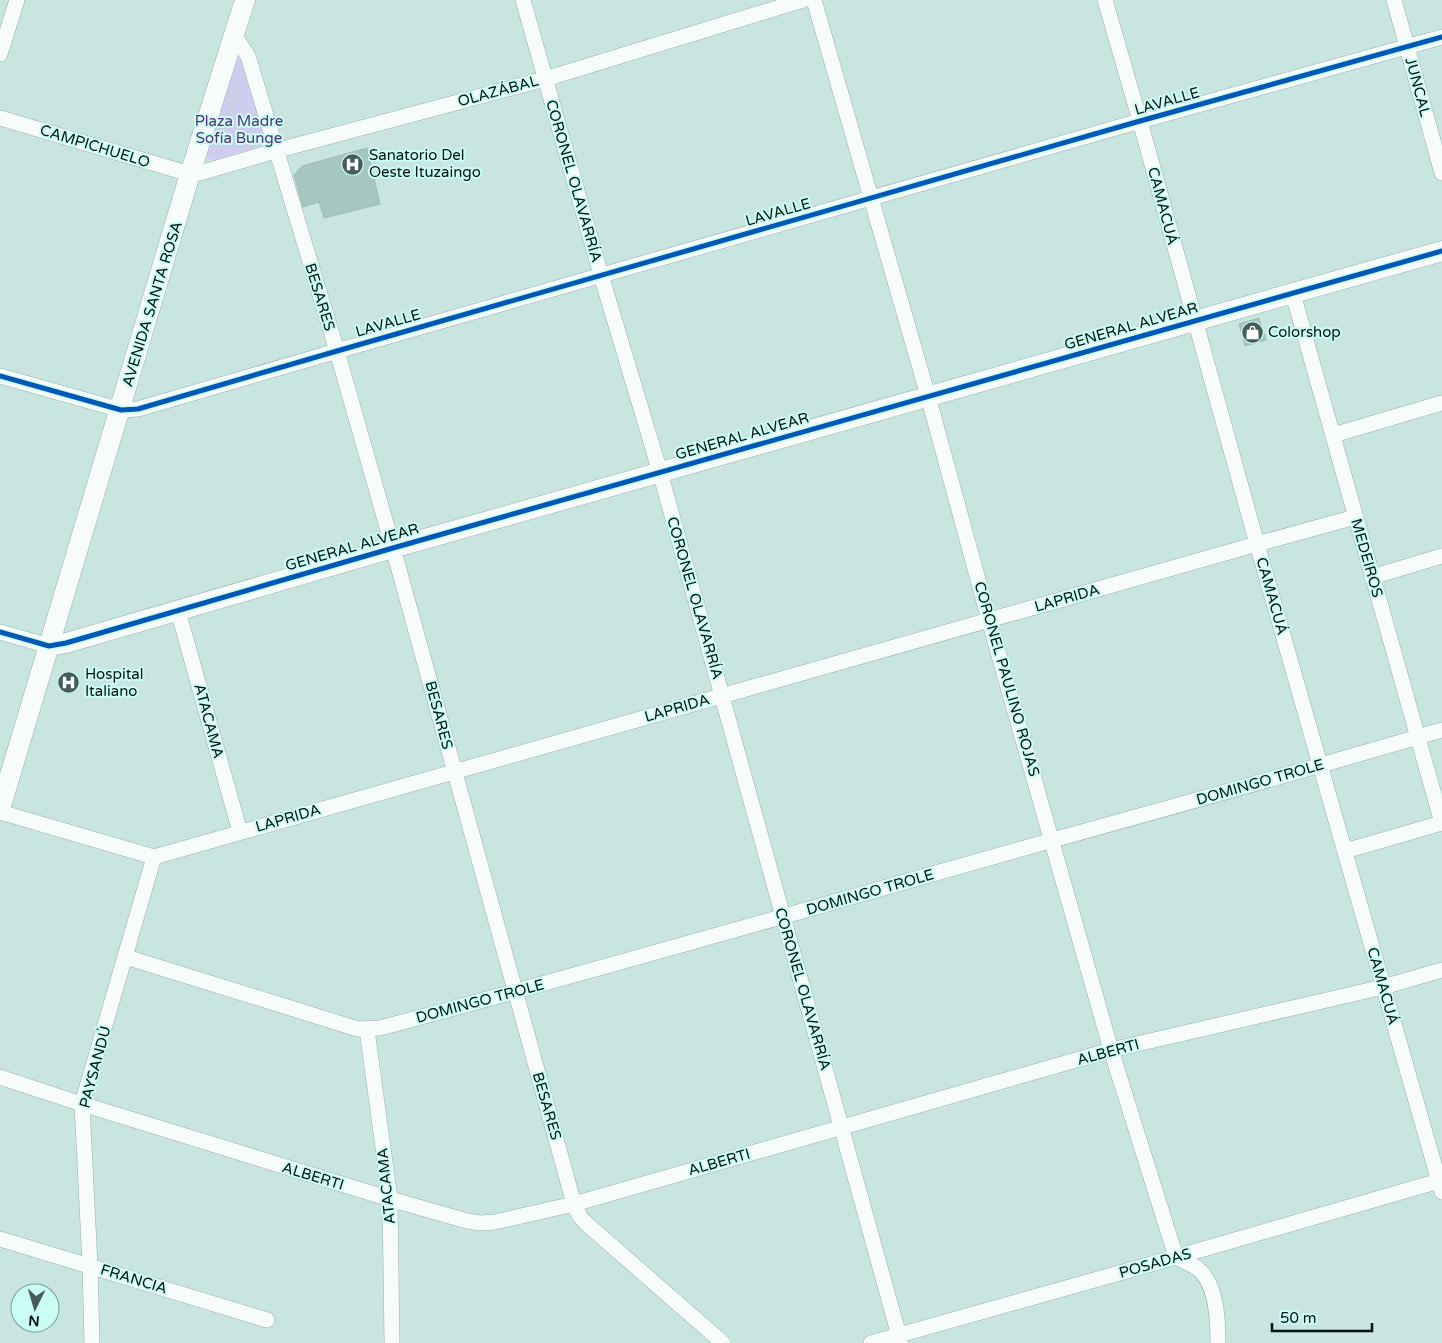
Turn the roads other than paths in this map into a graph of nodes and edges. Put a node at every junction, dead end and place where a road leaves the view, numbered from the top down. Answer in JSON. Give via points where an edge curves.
{"nodes":[{"id":1,"x":17,"y":0,"type":"edge"},
{"id":2,"x":245,"y":0,"type":"edge"},
{"id":3,"x":523,"y":0,"type":"edge"},
{"id":4,"x":803,"y":0,"type":"edge"},
{"id":5,"x":814,"y":0,"type":"edge"},
{"id":6,"x":1105,"y":0,"type":"edge"},
{"id":7,"x":1394,"y":0,"type":"edge"},
{"id":8,"x":234,"y":35,"type":"junction"},
{"id":9,"x":1442,"y":37,"type":"edge"},
{"id":10,"x":1407,"y":47,"type":"junction"},
{"id":11,"x":0,"y":54,"type":"edge"},
{"id":12,"x":545,"y":78,"type":"junction"},
{"id":13,"x":0,"y":118,"type":"edge"},
{"id":14,"x":1140,"y":121,"type":"junction"},
{"id":15,"x":275,"y":150,"type":"junction"},
{"id":16,"x":1442,"y":173,"type":"edge"},
{"id":17,"x":190,"y":174,"type":"junction"},
{"id":18,"x":871,"y":198,"type":"junction"},
{"id":19,"x":1442,"y":251,"type":"edge"},
{"id":20,"x":601,"y":275,"type":"junction"},
{"id":21,"x":1294,"y":294,"type":"junction"},
{"id":22,"x":1195,"y":321,"type":"junction"},
{"id":23,"x":337,"y":351,"type":"junction"},
{"id":24,"x":0,"y":376,"type":"edge"},
{"id":25,"x":928,"y":396,"type":"junction"},
{"id":26,"x":1442,"y":403,"type":"edge"},
{"id":27,"x":120,"y":410,"type":"junction"},
{"id":28,"x":1333,"y":435,"type":"junction"},
{"id":29,"x":660,"y":472,"type":"junction"},
{"id":30,"x":1355,"y":517,"type":"junction"},
{"id":31,"x":1257,"y":544,"type":"junction"},
{"id":32,"x":393,"y":548,"type":"junction"},
{"id":33,"x":1442,"y":556,"type":"edge"},
{"id":34,"x":1372,"y":576,"type":"junction"},
{"id":35,"x":178,"y":611,"type":"junction"},
{"id":36,"x":990,"y":620,"type":"junction"},
{"id":37,"x":0,"y":632,"type":"edge"},
{"id":38,"x":49,"y":646,"type":"junction"},
{"id":39,"x":722,"y":696,"type":"junction"},
{"id":40,"x":1442,"y":730,"type":"edge"},
{"id":41,"x":1417,"y":738,"type":"junction"},
{"id":42,"x":1321,"y":766,"type":"junction"},
{"id":43,"x":454,"y":771,"type":"junction"},
{"id":44,"x":0,"y":810,"type":"edge"},
{"id":45,"x":1442,"y":823,"type":"edge"},
{"id":46,"x":240,"y":832,"type":"junction"},
{"id":47,"x":1052,"y":840,"type":"junction"},
{"id":48,"x":1345,"y":851,"type":"junction"},
{"id":49,"x":154,"y":857,"type":"junction"},
{"id":50,"x":783,"y":917,"type":"junction"},
{"id":51,"x":126,"y":957,"type":"junction"},
{"id":52,"x":1442,"y":970,"type":"edge"},
{"id":53,"x":1383,"y":987,"type":"junction"},
{"id":54,"x":515,"y":992,"type":"junction"},
{"id":55,"x":367,"y":1030,"type":"junction"},
{"id":56,"x":1111,"y":1050,"type":"junction"},
{"id":57,"x":0,"y":1077,"type":"edge"},
{"id":58,"x":82,"y":1104,"type":"junction"},
{"id":59,"x":842,"y":1126,"type":"junction"},
{"id":60,"x":1440,"y":1186,"type":"edge"},
{"id":61,"x":390,"y":1199,"type":"junction"},
{"id":62,"x":574,"y":1204,"type":"junction"},
{"id":63,"x":0,"y":1239,"type":"edge"},
{"id":64,"x":1176,"y":1257,"type":"junction"},
{"id":65,"x":90,"y":1265,"type":"junction"},
{"id":66,"x":267,"y":1320,"type":"dead end"},
{"id":67,"x":900,"y":1339,"type":"edge"},
{"id":68,"x":92,"y":1343,"type":"edge"},
{"id":69,"x":392,"y":1343,"type":"edge"},
{"id":70,"x":723,"y":1343,"type":"edge"},
{"id":71,"x":871,"y":1343,"type":"edge"},
{"id":72,"x":1218,"y":1343,"type":"edge"}],
"edges":[{"from":1,"to":11,"type":"street"},
{"from":2,"to":8,"type":"street","name":"AVENIDA SANTA ROSA"},
{"from":3,"to":12,"type":"street","name":"CORONEL OLAVARRÍA"},
{"from":4,"to":12,"type":"street","name":"OLAZÁBAL"},
{"from":5,"to":18,"type":"street","name":"CORONEL PAULINO ROJAS"},
{"from":6,"to":14,"type":"street","name":"CAMACUÁ"},
{"from":7,"to":10,"type":"street","name":"JUNCAL"},
{"from":8,"to":15,"type":"street","name":"BESARES","via":[[248,56]]},
{"from":8,"to":17,"type":"street","name":"AVENIDA SANTA ROSA"},
{"from":9,"to":10,"type":"street","name":"LAVALLE"},
{"from":10,"to":14,"type":"street","name":"LAVALLE"},
{"from":10,"to":16,"type":"street","name":"JUNCAL"},
{"from":12,"to":15,"type":"street","name":"OLAZÁBAL"},
{"from":12,"to":20,"type":"street","name":"CORONEL OLAVARRÍA"},
{"from":13,"to":17,"type":"street","name":"CAMPICHUELO"},
{"from":14,"to":18,"type":"street","name":"LAVALLE"},
{"from":14,"to":22,"type":"street","name":"CAMACUÁ"},
{"from":15,"to":17,"type":"street","name":"OLAZÁBAL"},
{"from":15,"to":23,"type":"street","name":"BESARES"},
{"from":17,"to":27,"type":"street","name":"AVENIDA SANTA ROSA"},
{"from":18,"to":20,"type":"street","name":"LAVALLE"},
{"from":18,"to":25,"type":"street","name":"CORONEL PAULINO ROJAS"},
{"from":19,"to":21,"type":"street","name":"GENERAL ALVEAR"},
{"from":20,"to":23,"type":"street","name":"LAVALLE"},
{"from":20,"to":29,"type":"street","name":"CORONEL OLAVARRÍA"},
{"from":21,"to":22,"type":"street","name":"GENERAL ALVEAR"},
{"from":21,"to":28,"type":"street","name":"MEDEIROS"},
{"from":22,"to":25,"type":"street","name":"GENERAL ALVEAR"},
{"from":22,"to":31,"type":"street","name":"CAMACUÁ"},
{"from":23,"to":27,"type":"street","name":"LAVALLE","via":[[138,409]]},
{"from":23,"to":32,"type":"street","name":"BESARES"},
{"from":24,"to":27,"type":"street"},
{"from":25,"to":29,"type":"street","name":"GENERAL ALVEAR"},
{"from":25,"to":36,"type":"street","name":"CORONEL PAULINO ROJAS"},
{"from":26,"to":28,"type":"street"},
{"from":27,"to":38,"type":"street","name":"AVENIDA SANTA ROSA"},
{"from":28,"to":30,"type":"street","name":"MEDEIROS"},
{"from":29,"to":32,"type":"street","name":"GENERAL ALVEAR"},
{"from":29,"to":39,"type":"street","name":"CORONEL OLAVARRÍA"},
{"from":30,"to":31,"type":"street","name":"LAPRIDA"},
{"from":30,"to":34,"type":"street","name":"MEDEIROS"},
{"from":31,"to":36,"type":"street","name":"LAPRIDA"},
{"from":31,"to":42,"type":"street","name":"CAMACUÁ"},
{"from":32,"to":35,"type":"street","name":"GENERAL ALVEAR"},
{"from":32,"to":43,"type":"street","name":"BESARES"},
{"from":33,"to":34,"type":"street"},
{"from":34,"to":41,"type":"street","name":"MEDEIROS"},
{"from":35,"to":38,"type":"street","name":"GENERAL ALVEAR"},
{"from":35,"to":46,"type":"street","name":"ATACAMA"},
{"from":36,"to":39,"type":"street","name":"LAPRIDA"},
{"from":36,"to":47,"type":"street","name":"CORONEL PAULINO ROJAS"},
{"from":37,"to":38,"type":"street"},
{"from":38,"to":44,"type":"street","name":"AVENIDA SANTA ROSA"},
{"from":39,"to":43,"type":"street","name":"LAPRIDA"},
{"from":39,"to":50,"type":"street","name":"CORONEL OLAVARRÍA"},
{"from":40,"to":41,"type":"street","name":"DOMINGO TROLE"},
{"from":41,"to":42,"type":"street","name":"DOMINGO TROLE"},
{"from":41,"to":45,"type":"street","name":"MEDEIROS"},
{"from":42,"to":47,"type":"street","name":"DOMINGO TROLE"},
{"from":42,"to":48,"type":"street","name":"CAMACUÁ"},
{"from":43,"to":46,"type":"street","name":"LAPRIDA"},
{"from":43,"to":54,"type":"street","name":"BESARES"},
{"from":44,"to":49,"type":"street"},
{"from":45,"to":48,"type":"street"},
{"from":46,"to":49,"type":"street","name":"LAPRIDA"},
{"from":47,"to":50,"type":"street","name":"DOMINGO TROLE"},
{"from":47,"to":56,"type":"street","name":"CORONEL PAULINO ROJAS"},
{"from":48,"to":53,"type":"street","name":"CAMACUÁ"},
{"from":49,"to":51,"type":"street","name":"PAYSANDÚ"},
{"from":50,"to":54,"type":"street","name":"DOMINGO TROLE"},
{"from":50,"to":59,"type":"street","name":"CORONEL OLAVARRÍA"},
{"from":51,"to":55,"type":"street","name":"DOMINGO TROLE","via":[[358,1030]]},
{"from":51,"to":58,"type":"street","name":"PAYSANDÚ"},
{"from":52,"to":53,"type":"street","name":"ALBERTI"},
{"from":53,"to":56,"type":"street","name":"ALBERTI"},
{"from":53,"to":60,"type":"street","name":"CAMACUÁ"},
{"from":54,"to":55,"type":"street","name":"DOMINGO TROLE"},
{"from":54,"to":62,"type":"street","name":"BESARES"},
{"from":55,"to":61,"type":"street","name":"ATACAMA"},
{"from":56,"to":59,"type":"street","name":"ALBERTI"},
{"from":56,"to":64,"type":"street","name":"CORONEL PAULINO ROJAS"},
{"from":57,"to":58,"type":"street","name":"ALBERTI"},
{"from":58,"to":61,"type":"street","name":"ALBERTI"},
{"from":58,"to":65,"type":"street","name":"PAYSANDÚ"},
{"from":59,"to":62,"type":"street","name":"ALBERTI"},
{"from":59,"to":67,"type":"street","name":"CORONEL OLAVARRÍA"},
{"from":60,"to":64,"type":"street","name":"POSADAS"},
{"from":61,"to":62,"type":"street","name":"ALBERTI","via":[[480,1223]]},
{"from":61,"to":69,"type":"street","name":"ATACAMA"},
{"from":62,"to":70,"type":"street","name":"BESARES","via":[[588,1225]]},
{"from":63,"to":65,"type":"street","name":"FRANCIA"},
{"from":64,"to":67,"type":"street","name":"POSADAS"},
{"from":64,"to":72,"type":"street","via":[[1199,1269],[1207,1281],[1217,1310]]},
{"from":65,"to":66,"type":"street","name":"FRANCIA"},
{"from":65,"to":68,"type":"street","name":"PAYSANDÚ"},
{"from":67,"to":71,"type":"street","name":"POSADAS"}]}
